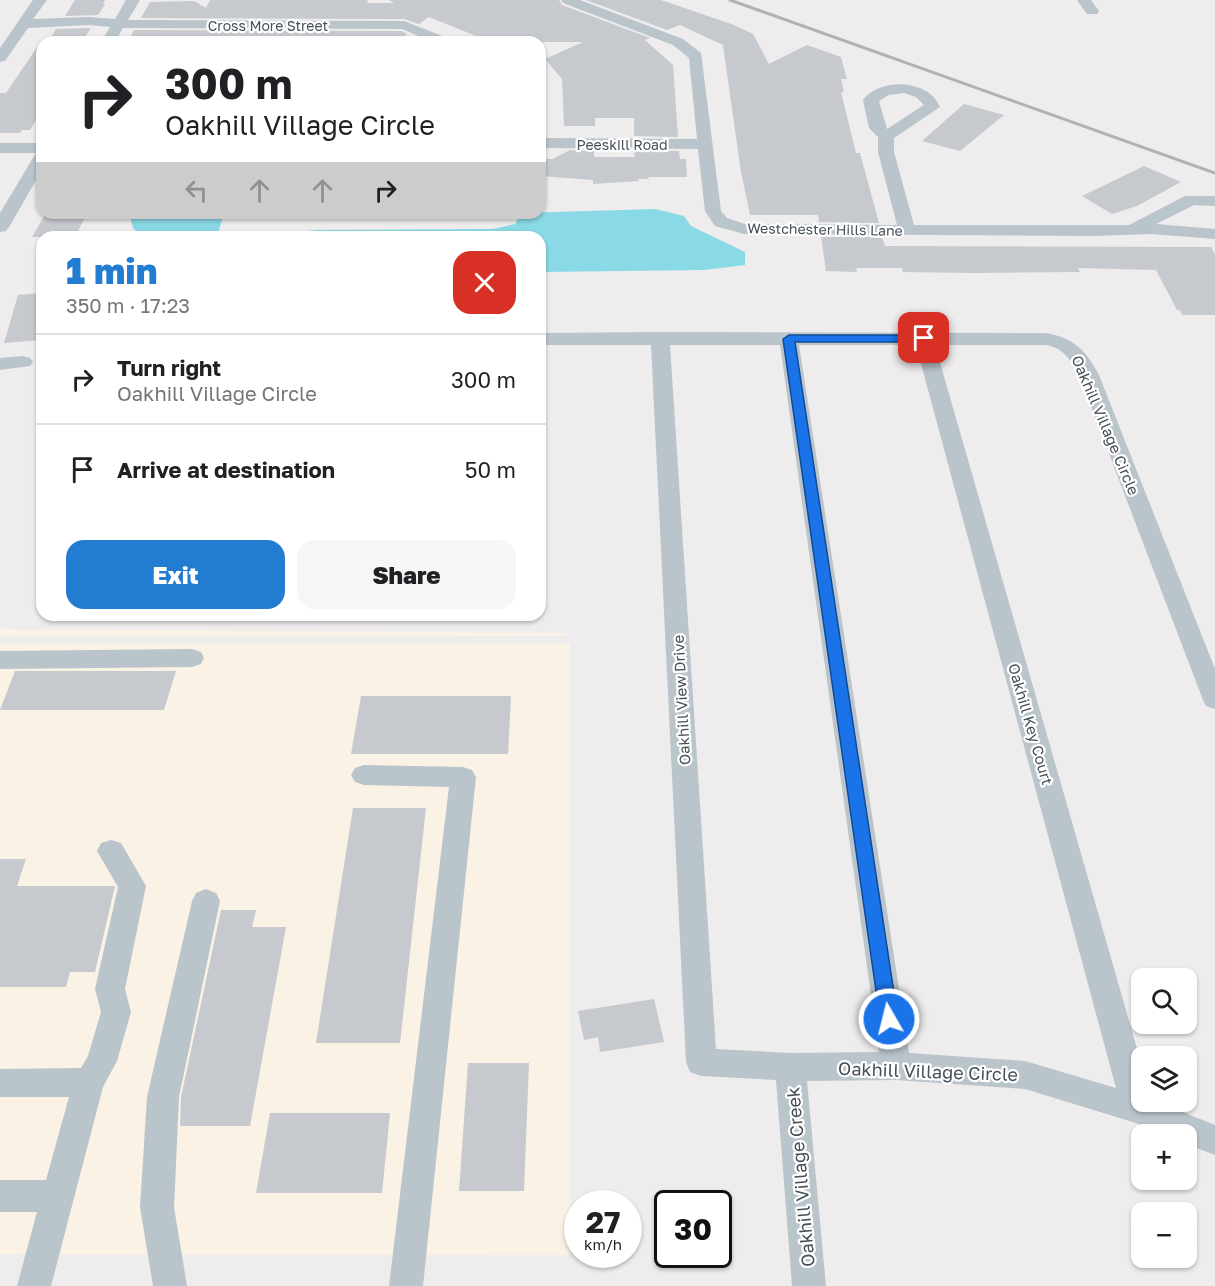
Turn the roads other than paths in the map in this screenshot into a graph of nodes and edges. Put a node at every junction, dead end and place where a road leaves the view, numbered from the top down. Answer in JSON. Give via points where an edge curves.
{"nodes":[{"id":1,"x":40,"y":0,"type":"edge"},
{"id":2,"x":133,"y":0,"type":"edge"},
{"id":3,"x":568,"y":0,"type":"edge"},
{"id":4,"x":26,"y":21,"type":"junction"},
{"id":5,"x":119,"y":24,"type":"junction"},
{"id":6,"x":112,"y":36,"type":"edge"},
{"id":7,"x":431,"y":36,"type":"edge"},
{"id":8,"x":0,"y":58,"type":"edge"},
{"id":9,"x":886,"y":136,"type":"dead end"},
{"id":10,"x":546,"y":144,"type":"edge"},
{"id":11,"x":705,"y":144,"type":"junction"},
{"id":12,"x":0,"y":148,"type":"edge"},
{"id":13,"x":36,"y":148,"type":"edge"},
{"id":14,"x":36,"y":166,"type":"edge"},
{"id":15,"x":1215,"y":201,"type":"edge"},
{"id":16,"x":0,"y":227,"type":"edge"},
{"id":17,"x":1133,"y":229,"type":"junction"},
{"id":18,"x":907,"y":231,"type":"junction"},
{"id":19,"x":1215,"y":234,"type":"edge"},
{"id":20,"x":660,"y":338,"type":"junction"},
{"id":21,"x":924,"y":338,"type":"junction"},
{"id":22,"x":546,"y":339,"type":"edge"},
{"id":23,"x":789,"y":339,"type":"junction"},
{"id":24,"x":23,"y":362,"type":"dead end"},
{"id":25,"x":0,"y":364,"type":"edge"},
{"id":26,"x":192,"y":658,"type":"dead end"},
{"id":27,"x":0,"y":660,"type":"edge"},
{"id":28,"x":1215,"y":700,"type":"edge"},
{"id":29,"x":364,"y":775,"type":"dead end"},
{"id":30,"x":111,"y":851,"type":"dead end"},
{"id":31,"x":206,"y":901,"type":"dead end"},
{"id":32,"x":701,"y":1062,"type":"joint"},
{"id":33,"x":896,"y":1066,"type":"junction"},
{"id":34,"x":790,"y":1067,"type":"junction"},
{"id":35,"x":89,"y":1082,"type":"junction"},
{"id":36,"x":0,"y":1083,"type":"edge"},
{"id":37,"x":1131,"y":1084,"type":"edge"},
{"id":38,"x":1131,"y":1107,"type":"edge"},
{"id":39,"x":1145,"y":1112,"type":"edge"},
{"id":40,"x":1215,"y":1140,"type":"edge"},
{"id":41,"x":0,"y":1196,"type":"edge"},
{"id":42,"x":60,"y":1196,"type":"junction"},
{"id":43,"x":34,"y":1286,"type":"edge"},
{"id":44,"x":171,"y":1286,"type":"edge"},
{"id":45,"x":406,"y":1286,"type":"edge"},
{"id":46,"x":809,"y":1286,"type":"edge"}],
"edges":[{"from":1,"to":4,"type":"street"},
{"from":2,"to":5,"type":"street"},
{"from":3,"to":11,"type":"street","name":"Westchester Hills Lane","via":[[670,39],[691,51],[696,57]]},
{"from":4,"to":5,"type":"street","name":"Cross More Street"},
{"from":4,"to":8,"type":"street"},
{"from":5,"to":6,"type":"street"},
{"from":5,"to":7,"type":"street","name":"Cross More Street","via":[[404,25]]},
{"from":9,"to":18,"type":"street","via":[[886,152]]},
{"from":10,"to":11,"type":"street","name":"Peeskill Road"},
{"from":11,"to":18,"type":"street","name":"Westchester Hills Lane","via":[[713,211],[730,226]]},
{"from":12,"to":13,"type":"street"},
{"from":14,"to":16,"type":"street"},
{"from":15,"to":17,"type":"street","name":"Westchester Hills Lane","via":[[1191,200]]},
{"from":17,"to":18,"type":"street","name":"Westchester Hills Lane"},
{"from":17,"to":19,"type":"street","name":"Westchester Hills Lane"},
{"from":20,"to":22,"type":"street","name":"Oakhill Village Circle"},
{"from":20,"to":23,"type":"street","name":"Oakhill Village Circle"},
{"from":20,"to":32,"type":"street","name":"Oakhill View Drive"},
{"from":21,"to":23,"type":"street","name":"Oakhill Village Circle"},
{"from":21,"to":28,"type":"street","name":"Oakhill Village Circle","via":[[1056,340],[1076,351],[1089,375]]},
{"from":21,"to":37,"type":"street","name":"Oakhill Key Court"},
{"from":23,"to":33,"type":"street"},
{"from":24,"to":25,"type":"street"},
{"from":26,"to":27,"type":"street"},
{"from":29,"to":45,"type":"street","via":[[463,777]]},
{"from":30,"to":35,"type":"street","via":[[132,886],[110,989],[116,1012],[102,1061]]},
{"from":31,"to":44,"type":"street","via":[[163,1097],[157,1207]]},
{"from":32,"to":34,"type":"street","name":"Oakhill Village Circle"},
{"from":33,"to":34,"type":"street","name":"Oakhill Village Circle"},
{"from":33,"to":38,"type":"street","name":"Oakhill Village Circle","via":[[1025,1075]]},
{"from":34,"to":46,"type":"street","name":"Oakhill Village Creek"},
{"from":35,"to":36,"type":"street"},
{"from":35,"to":42,"type":"street"},
{"from":39,"to":40,"type":"street","name":"Oakhill Village Circle"},
{"from":41,"to":42,"type":"street"},
{"from":42,"to":43,"type":"street"}]}
